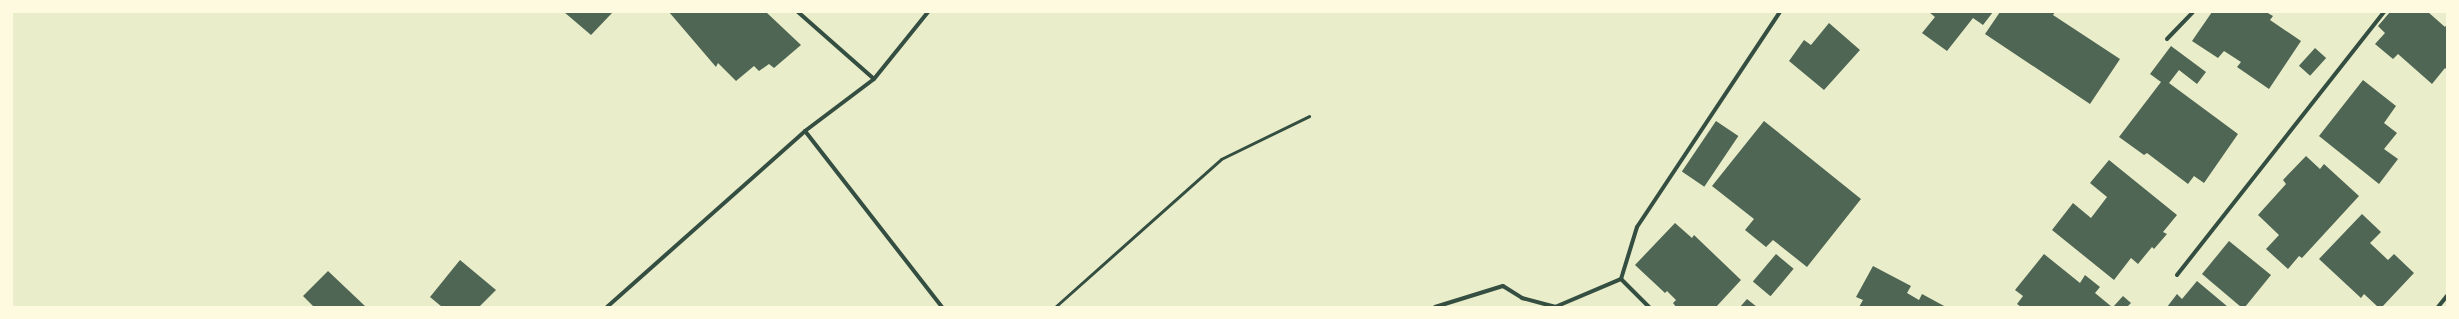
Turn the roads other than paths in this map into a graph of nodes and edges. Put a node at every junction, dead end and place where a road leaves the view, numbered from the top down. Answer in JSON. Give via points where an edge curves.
{"nodes":[{"id":1,"x":798,"y":12,"type":"edge"},
{"id":2,"x":928,"y":12,"type":"edge"},
{"id":3,"x":1780,"y":12,"type":"edge"},
{"id":4,"x":2193,"y":12,"type":"edge"},
{"id":5,"x":2384,"y":12,"type":"edge"},
{"id":6,"x":2167,"y":39,"type":"dead end"},
{"id":7,"x":874,"y":79,"type":"junction"},
{"id":8,"x":1309,"y":116,"type":"dead end"},
{"id":9,"x":805,"y":131,"type":"junction"},
{"id":10,"x":2177,"y":275,"type":"dead end"},
{"id":11,"x":1621,"y":279,"type":"junction"},
{"id":12,"x":2447,"y":296,"type":"edge"},
{"id":13,"x":607,"y":307,"type":"edge"},
{"id":14,"x":942,"y":307,"type":"edge"},
{"id":15,"x":1055,"y":307,"type":"edge"},
{"id":16,"x":1434,"y":307,"type":"edge"},
{"id":17,"x":1649,"y":307,"type":"edge"},
{"id":18,"x":2438,"y":307,"type":"edge"}],
"edges":[{"from":1,"to":7,"type":"street"},
{"from":2,"to":7,"type":"street"},
{"from":3,"to":11,"type":"street","via":[[1637,227]]},
{"from":4,"to":6,"type":"street"},
{"from":5,"to":10,"type":"street"},
{"from":7,"to":9,"type":"street"},
{"from":8,"to":15,"type":"lane","via":[[1221,159]]},
{"from":9,"to":13,"type":"street"},
{"from":9,"to":14,"type":"street"},
{"from":11,"to":16,"type":"street","via":[[1555,307],[1522,298],[1503,286]]},
{"from":11,"to":17,"type":"street"},
{"from":12,"to":18,"type":"street"}]}
